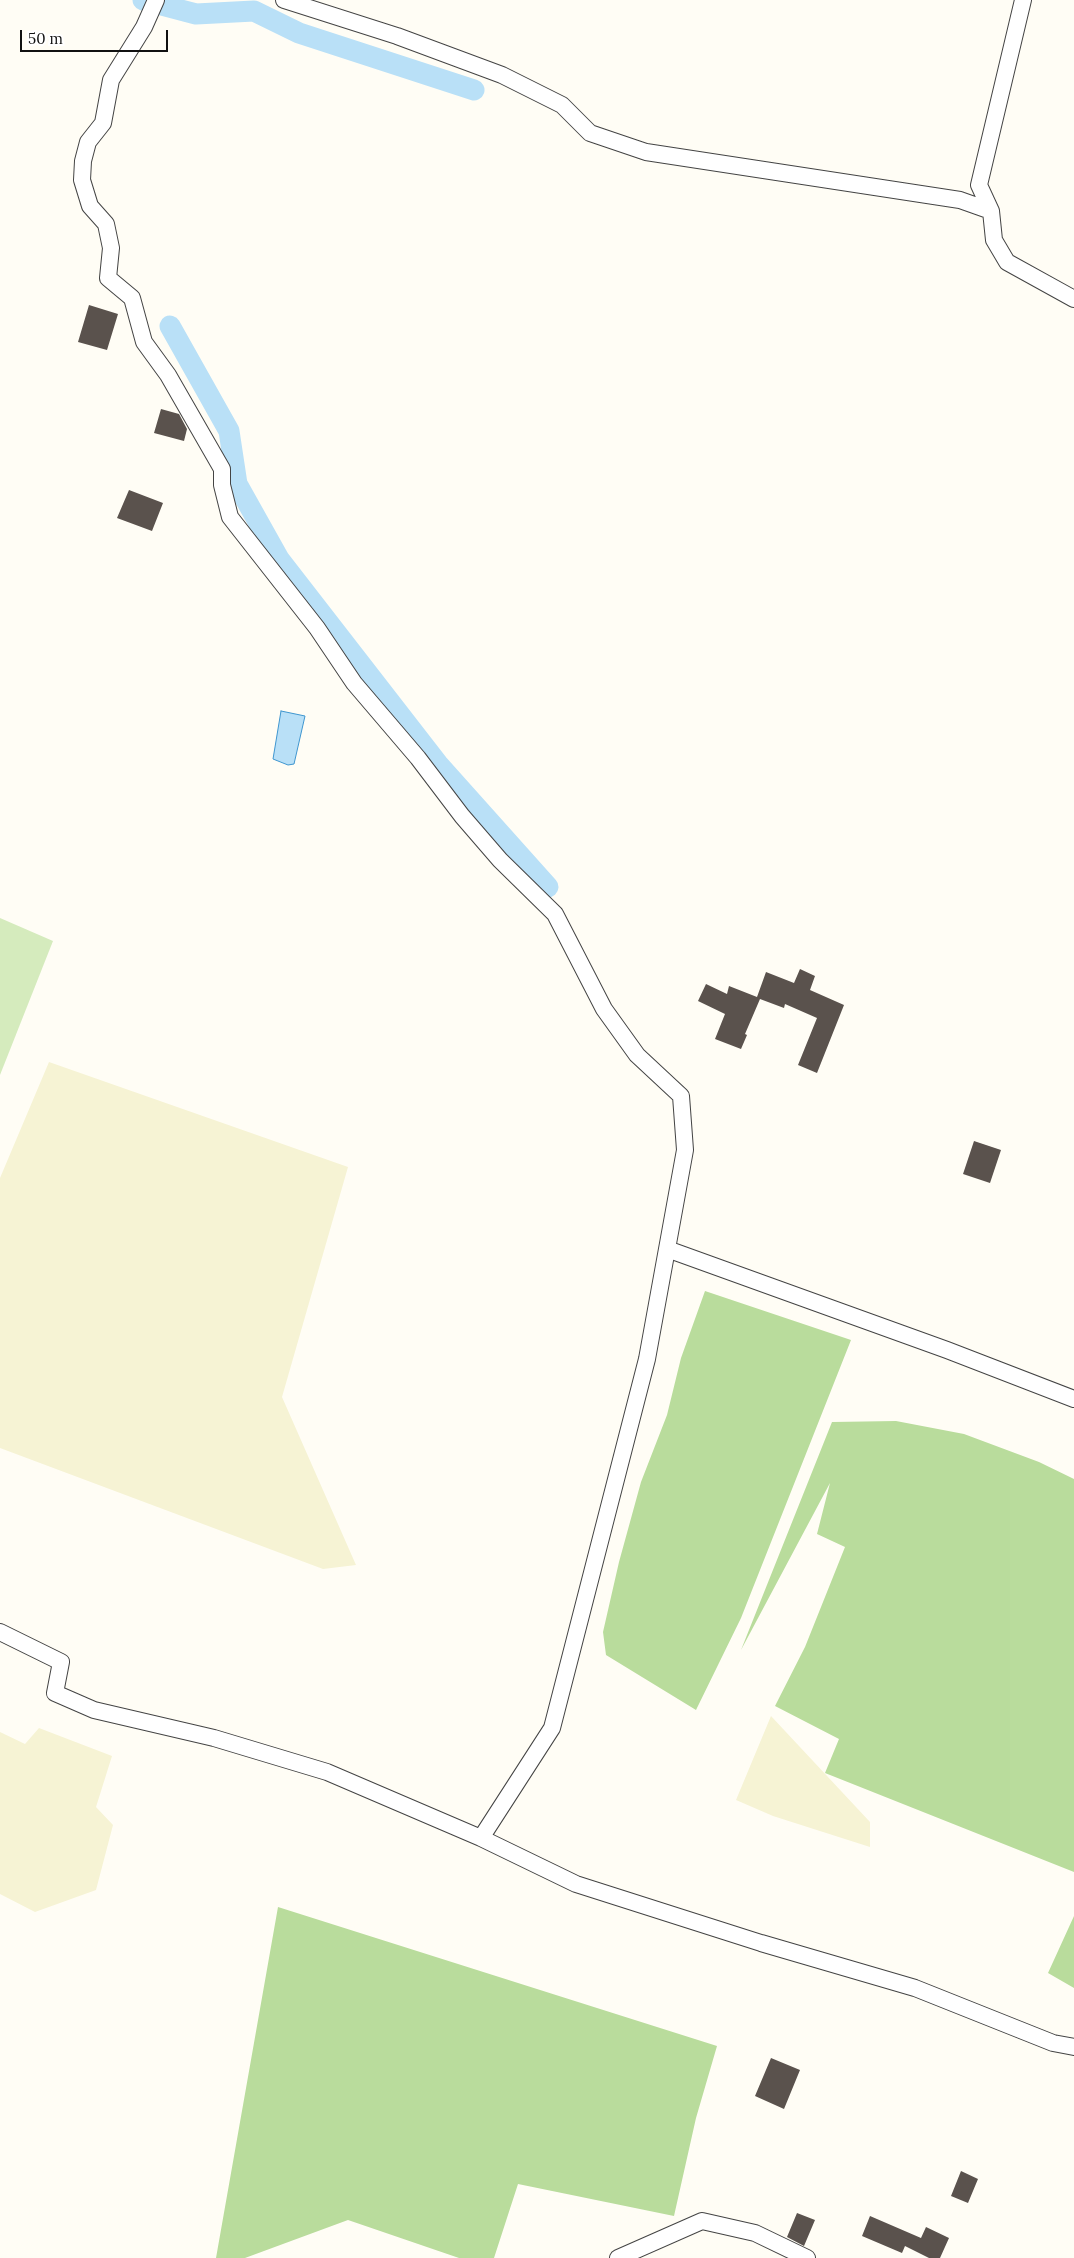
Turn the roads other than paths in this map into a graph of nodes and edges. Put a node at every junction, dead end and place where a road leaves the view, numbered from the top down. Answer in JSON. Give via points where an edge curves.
{"nodes":[{"id":1,"x":156,"y":0,"type":"edge"},
{"id":2,"x":284,"y":0,"type":"edge"},
{"id":3,"x":1023,"y":0,"type":"edge"},
{"id":4,"x":991,"y":211,"type":"junction"},
{"id":5,"x":1074,"y":299,"type":"edge"},
{"id":6,"x":667,"y":1249,"type":"junction"},
{"id":7,"x":1074,"y":1399,"type":"edge"},
{"id":8,"x":0,"y":1632,"type":"edge"},
{"id":9,"x":481,"y":1838,"type":"junction"},
{"id":10,"x":1074,"y":2047,"type":"edge"},
{"id":11,"x":618,"y":2258,"type":"edge"},
{"id":12,"x":807,"y":2258,"type":"edge"}],
"edges":[{"from":1,"to":6,"type":"street","via":[[144,27],[111,80],[102,123],[88,142],[83,161],[82,180],[90,206],[106,224],[111,248],[108,278],[132,298],[144,342],[168,375],[222,469],[222,485],[230,517],[317,628],[354,683],[462,816],[500,860],[555,914],[604,1009],[637,1055],[681,1096],[684,1150]]},
{"from":2,"to":4,"type":"street","via":[[502,75],[562,105],[590,133],[646,152],[960,200]]},
{"from":3,"to":4,"type":"street","via":[[979,185]]},
{"from":4,"to":5,"type":"street","via":[[994,240],[1007,262]]},
{"from":6,"to":7,"type":"street"},
{"from":6,"to":9,"type":"street","via":[[647,1359],[552,1728]]},
{"from":8,"to":9,"type":"street","via":[[62,1662],[56,1693],[94,1710],[214,1738],[327,1772]]},
{"from":9,"to":10,"type":"street","via":[[576,1884],[915,1988],[1053,2042]]},
{"from":11,"to":12,"type":"street","via":[[702,2221],[755,2233]]}]}
